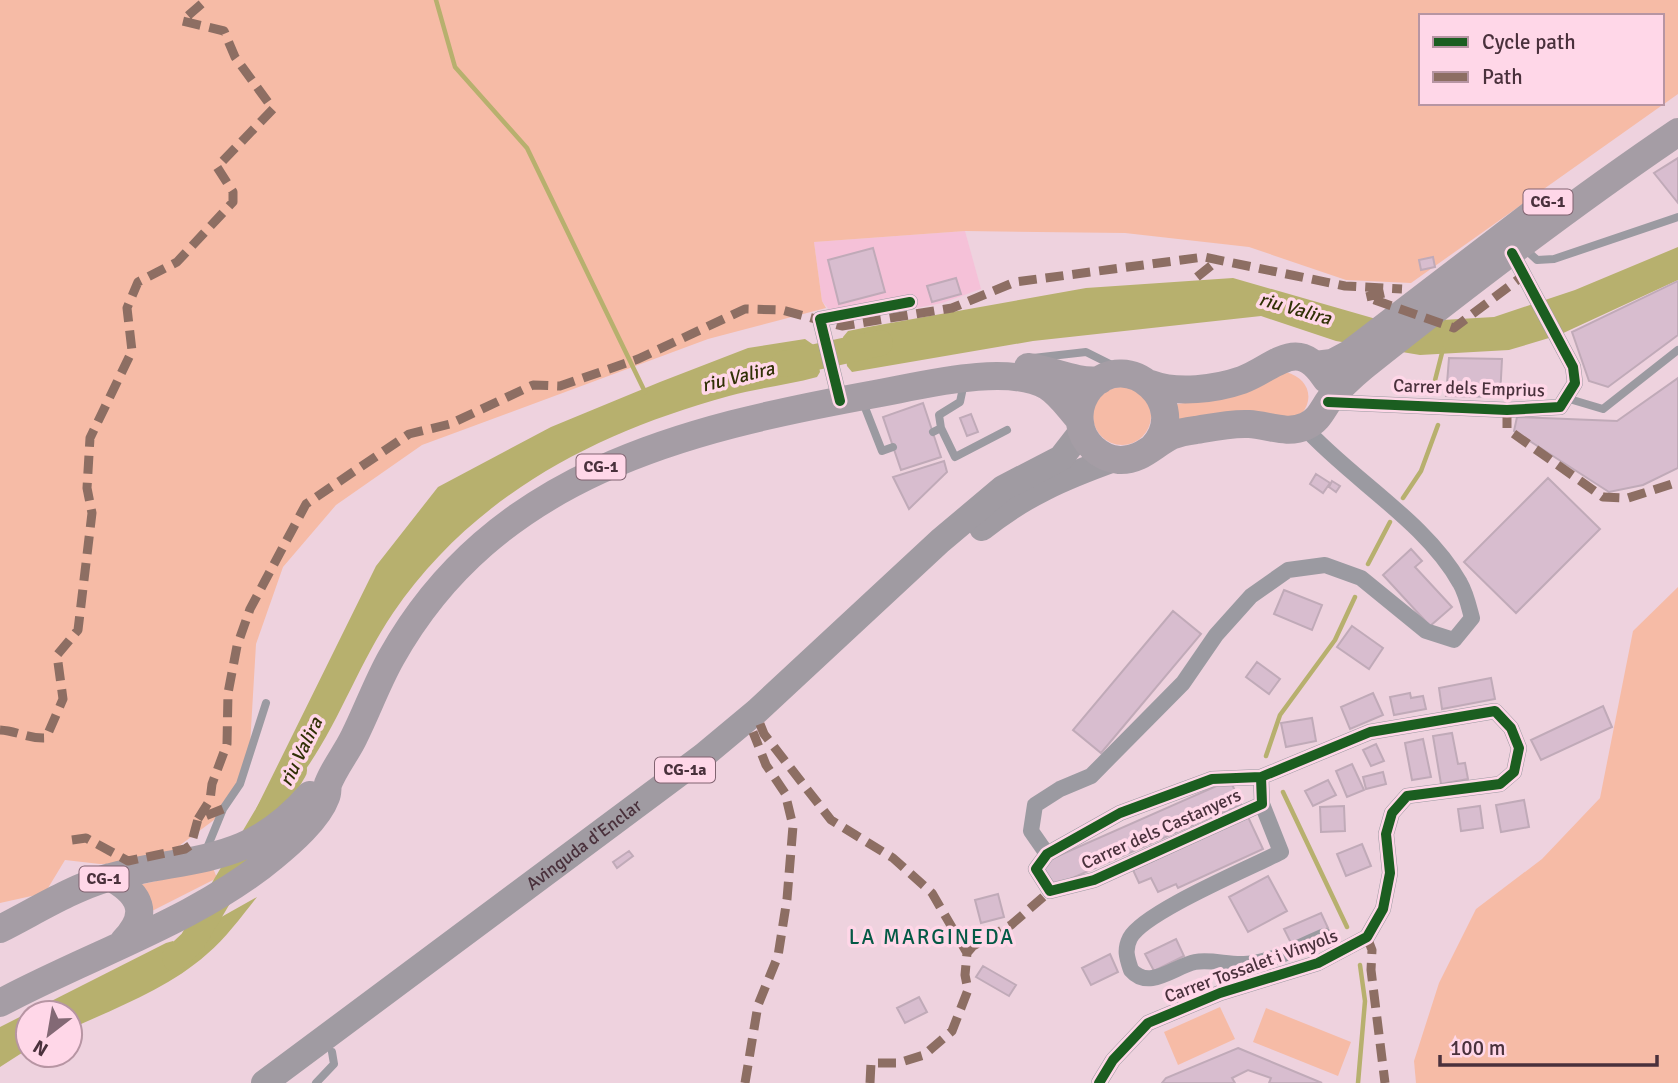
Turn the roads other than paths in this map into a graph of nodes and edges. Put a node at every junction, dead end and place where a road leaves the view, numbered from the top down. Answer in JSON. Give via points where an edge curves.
{"nodes":[{"id":1,"x":1678,"y":110,"type":"edge"},
{"id":2,"x":1678,"y":132,"type":"edge"},
{"id":3,"x":1678,"y":217,"type":"edge"},
{"id":4,"x":1517,"y":249,"type":"junction"},
{"id":5,"x":1434,"y":301,"type":"junction"},
{"id":6,"x":910,"y":302,"type":"dead end"},
{"id":7,"x":1678,"y":350,"type":"edge"},
{"id":8,"x":1315,"y":365,"type":"junction"},
{"id":9,"x":1008,"y":371,"type":"junction"},
{"id":10,"x":1112,"y":377,"type":"junction"},
{"id":11,"x":964,"y":379,"type":"junction"},
{"id":12,"x":1151,"y":384,"type":"junction"},
{"id":13,"x":846,"y":392,"type":"junction"},
{"id":14,"x":1566,"y":398,"type":"junction"},
{"id":15,"x":1328,"y":402,"type":"junction"},
{"id":16,"x":1081,"y":425,"type":"junction"},
{"id":17,"x":1304,"y":427,"type":"junction"},
{"id":18,"x":1007,"y":430,"type":"dead end"},
{"id":19,"x":894,"y":447,"type":"dead end"},
{"id":20,"x":1153,"y":447,"type":"junction"},
{"id":21,"x":1114,"y":459,"type":"junction"},
{"id":22,"x":266,"y":703,"type":"dead end"},
{"id":23,"x":1261,"y":777,"type":"junction"},
{"id":24,"x":1262,"y":804,"type":"junction"},
{"id":25,"x":295,"y":824,"type":"junction"},
{"id":26,"x":1047,"y":854,"type":"junction"},
{"id":27,"x":215,"y":857,"type":"junction"},
{"id":28,"x":110,"y":877,"type":"junction"},
{"id":29,"x":238,"y":882,"type":"junction"},
{"id":30,"x":0,"y":929,"type":"edge"},
{"id":31,"x":1325,"y":936,"type":"dead end"},
{"id":32,"x":124,"y":941,"type":"junction"},
{"id":33,"x":0,"y":1003,"type":"edge"},
{"id":34,"x":332,"y":1052,"type":"junction"},
{"id":35,"x":264,"y":1083,"type":"edge"},
{"id":36,"x":291,"y":1083,"type":"edge"},
{"id":37,"x":316,"y":1083,"type":"edge"},
{"id":38,"x":1099,"y":1083,"type":"edge"}],
"edges":[{"from":1,"to":5,"type":"highway","number":"CG-1","via":[[1601,163]]},
{"from":2,"to":4,"type":"highway","number":"CG-1"},
{"from":3,"to":4,"type":"lane","via":[[1554,259],[1537,260]]},
{"from":4,"to":5,"type":"highway","number":"CG-1"},
{"from":4,"to":14,"type":"street","name":"Carrer dels Emprius","via":[[1529,284],[1573,367],[1575,383]]},
{"from":5,"to":8,"type":"highway","number":"CG-1","via":[[1349,354]]},
{"from":5,"to":15,"type":"highway","number":"CG-1"},
{"from":6,"to":13,"type":"street","via":[[820,319]]},
{"from":7,"to":14,"type":"lane","name":"Carrer dels Emprius","via":[[1603,409]]},
{"from":8,"to":12,"type":"highway","number":"CG-1","via":[[1290,356],[1225,384],[1180,389]]},
{"from":8,"to":15,"type":"highway","via":[[1327,381]]},
{"from":9,"to":10,"type":"highway","number":"CG-1","via":[[1050,370],[1086,382]]},
{"from":9,"to":11,"type":"highway","number":"CG-1"},
{"from":9,"to":16,"type":"highway","number":"CG-1","via":[[1043,384],[1061,397]]},
{"from":10,"to":12,"type":"highway","number":"CG-1"},
{"from":10,"to":16,"type":"highway","via":[[1084,397]]},
{"from":11,"to":13,"type":"highway","number":"CG-1"},
{"from":11,"to":18,"type":"lane","via":[[960,402],[939,415],[937,430],[955,457]]},
{"from":12,"to":20,"type":"highway","via":[[1166,412],[1162,433]]},
{"from":13,"to":19,"type":"lane","via":[[882,451]]},
{"from":13,"to":25,"type":"highway","number":"CG-1","via":[[707,430],[603,466],[505,525],[450,575],[418,614],[384,670],[326,798]]},
{"from":14,"to":15,"type":"street","name":"Carrer dels Emprius","via":[[1560,407],[1547,410]]},
{"from":15,"to":17,"type":"highway","number":"CG-1"},
{"from":16,"to":21,"type":"highway","number":"CG-1","via":[[1094,449]]},
{"from":16,"to":35,"type":"main road","name":"Avinguda d'Enclar","number":"CG-1a","via":[[1061,458],[1003,488],[703,756]]},
{"from":17,"to":20,"type":"highway","via":[[1230,425],[1172,435]]},
{"from":17,"to":26,"type":"street","via":[[1329,456],[1440,554],[1461,584],[1472,618],[1454,640],[1426,631],[1361,578],[1325,565],[1288,570],[1251,596],[1216,635],[1183,683],[1091,776],[1035,806],[1031,831]]},
{"from":20,"to":21,"type":"highway","via":[[1135,458]]},
{"from":21,"to":34,"type":"main road","name":"Avinguda d'Enclar","number":"CG-1a","via":[[1051,482],[984,526],[675,797]]},
{"from":22,"to":27,"type":"lane","via":[[240,784],[209,839]]},
{"from":23,"to":24,"type":"street","name":"Carrer dels Castanyers"},
{"from":23,"to":26,"type":"street","via":[[1212,779],[1121,813]]},
{"from":23,"to":38,"type":"street","name":"Carrer Tossalet i Vinyols","via":[[1370,732],[1494,712],[1511,728],[1518,748],[1514,772],[1500,784],[1407,796],[1392,813],[1386,834],[1390,873],[1383,909],[1367,937],[1318,963],[1220,993],[1147,1023]]},
{"from":24,"to":26,"type":"street","name":"Carrer dels Castanyers","via":[[1094,880],[1050,891],[1036,869]]},
{"from":24,"to":31,"type":"street","via":[[1281,852],[1150,919],[1129,940],[1126,953],[1131,970],[1146,979],[1199,961],[1246,964]]},
{"from":25,"to":27,"type":"highway","number":"CG-1"},
{"from":25,"to":29,"type":"highway","number":"CG-1","via":[[273,858]]},
{"from":27,"to":28,"type":"highway","number":"CG-1"},
{"from":27,"to":29,"type":"highway","via":[[230,856],[239,864]]},
{"from":28,"to":30,"type":"highway","number":"CG-1"},
{"from":28,"to":32,"type":"highway","via":[[125,885],[140,908],[139,920]]},
{"from":29,"to":32,"type":"highway","number":"CG-1"},
{"from":32,"to":33,"type":"highway","number":"CG-1"},
{"from":34,"to":36,"type":"main road","name":"Avinguda d'Enclar","number":"CG-1a"},
{"from":34,"to":37,"type":"lane","via":[[334,1064]]}]}
